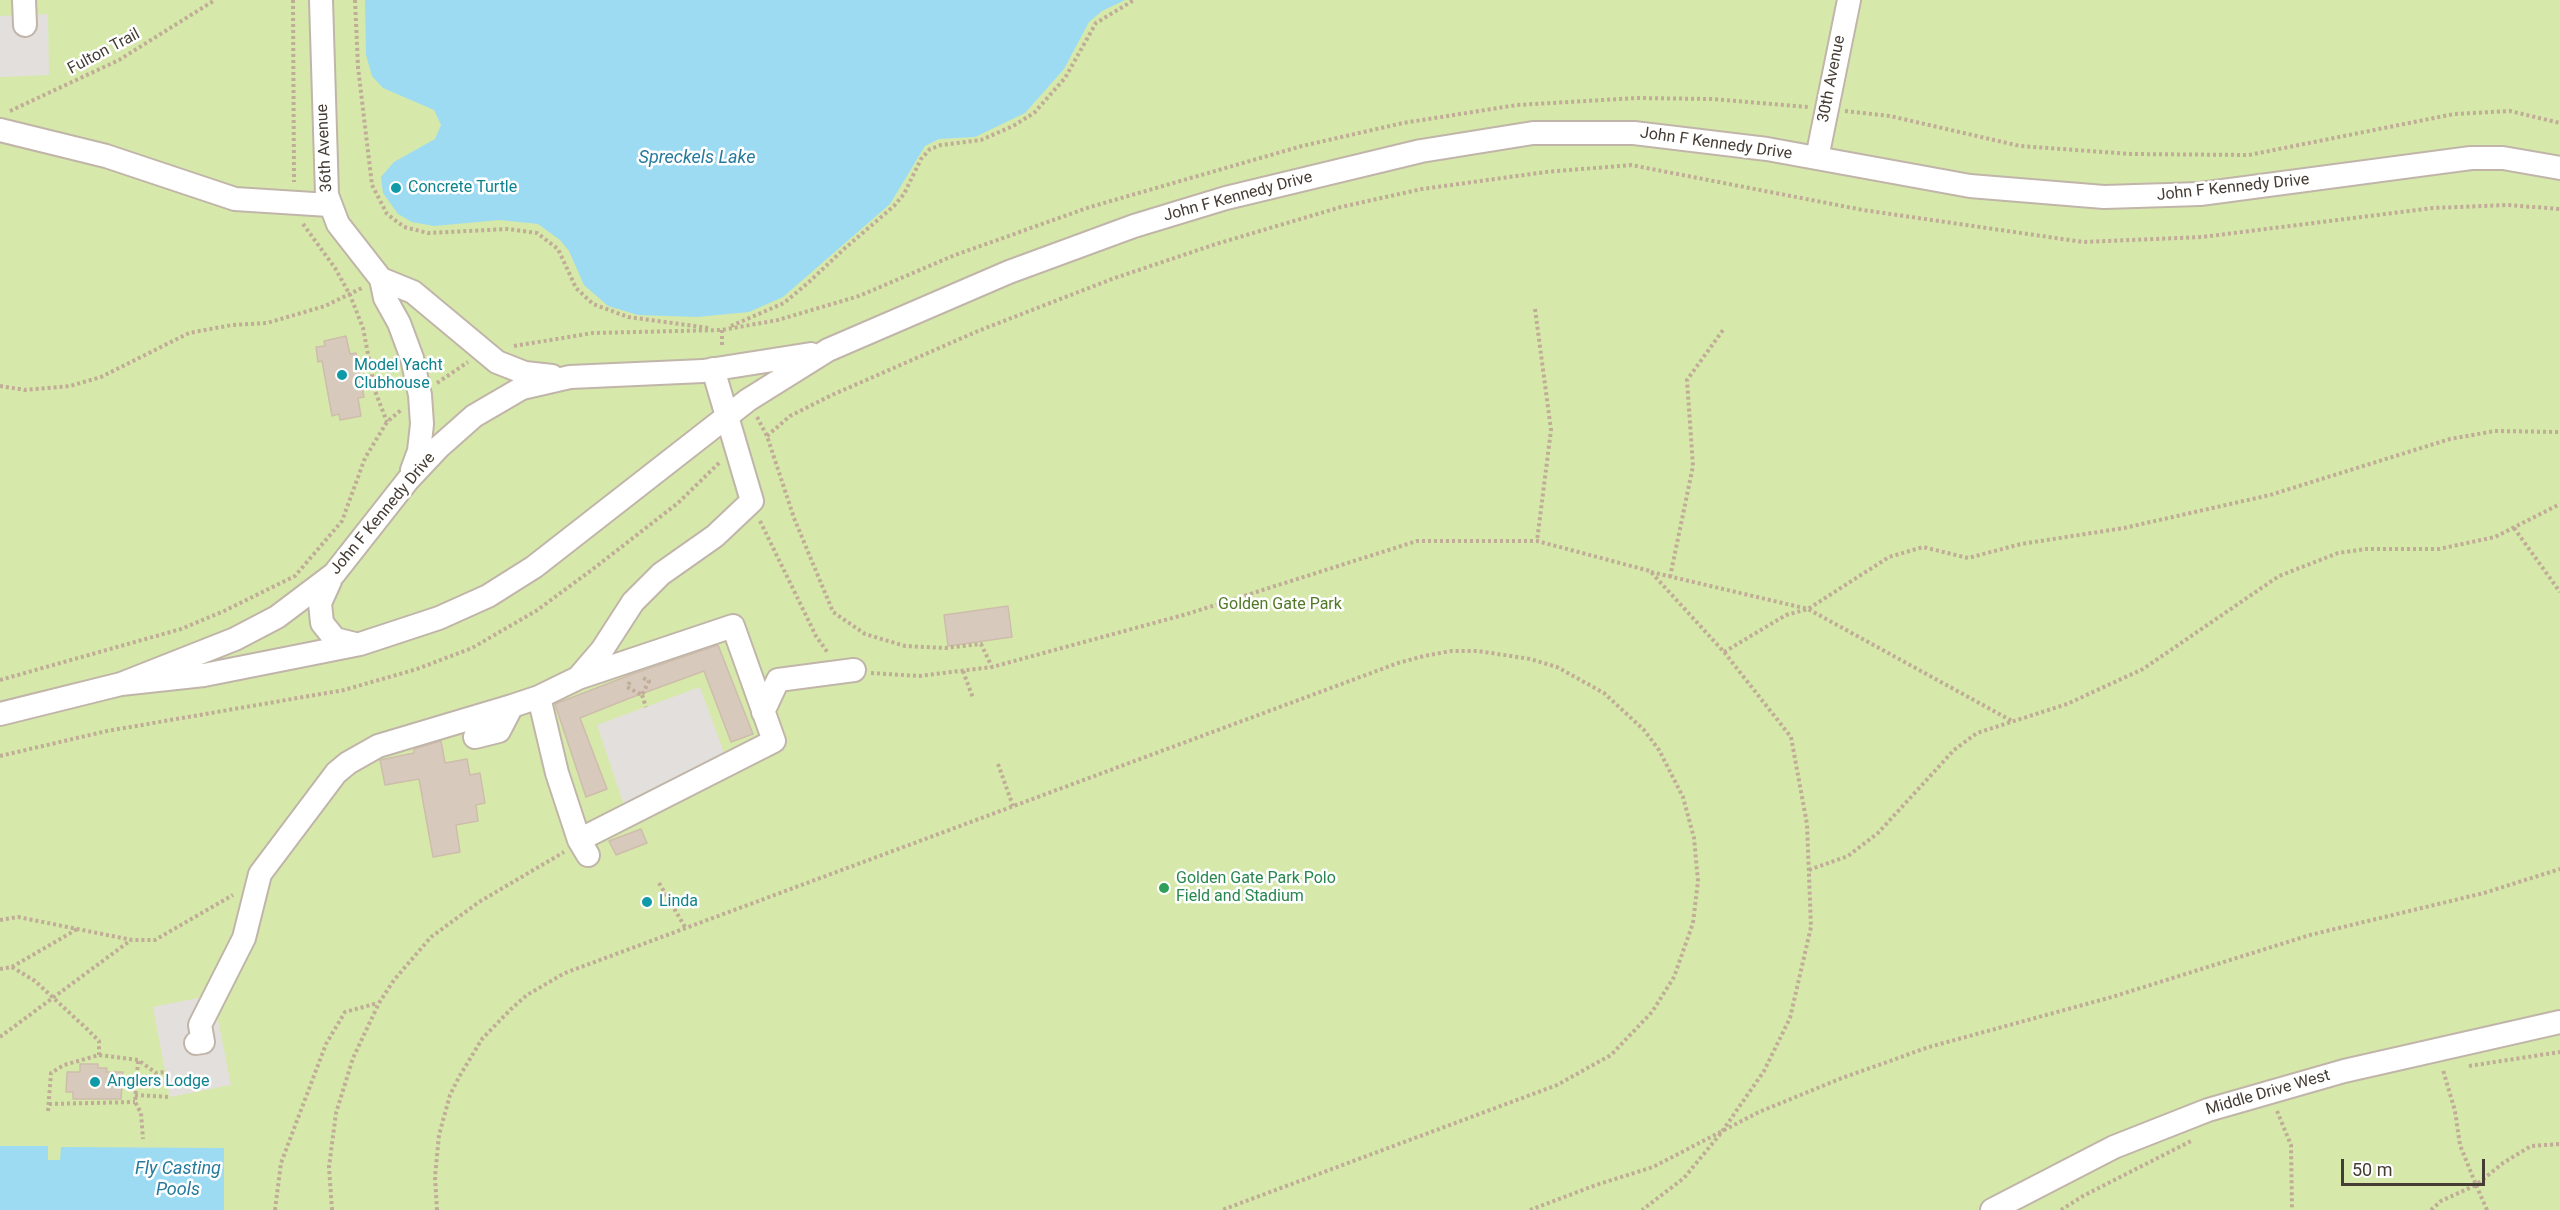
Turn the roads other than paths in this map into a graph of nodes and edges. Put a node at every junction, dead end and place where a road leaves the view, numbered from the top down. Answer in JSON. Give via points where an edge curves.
{"nodes":[{"id":1,"x":24,"y":0,"type":"edge"},
{"id":2,"x":321,"y":0,"type":"edge"},
{"id":3,"x":1849,"y":0,"type":"edge"},
{"id":4,"x":25,"y":25,"type":"dead end"},
{"id":5,"x":2,"y":121,"type":"edge"},
{"id":6,"x":1817,"y":158,"type":"junction"},
{"id":7,"x":2560,"y":168,"type":"edge"},
{"id":8,"x":329,"y":205,"type":"junction"},
{"id":9,"x":381,"y":279,"type":"junction"},
{"id":10,"x":828,"y":351,"type":"junction"},
{"id":11,"x":717,"y":360,"type":"junction"},
{"id":12,"x":587,"y":375,"type":"junction"},
{"id":13,"x":728,"y":416,"type":"junction"},
{"id":14,"x":408,"y":480,"type":"junction"},
{"id":15,"x":334,"y":574,"type":"junction"},
{"id":16,"x":360,"y":644,"type":"junction"},
{"id":17,"x":854,"y":670,"type":"road end"},
{"id":18,"x":578,"y":678,"type":"junction"},
{"id":19,"x":121,"y":684,"type":"junction"},
{"id":20,"x":539,"y":697,"type":"junction"},
{"id":21,"x":512,"y":706,"type":"junction"},
{"id":22,"x":763,"y":712,"type":"junction"},
{"id":23,"x":0,"y":714,"type":"edge"},
{"id":24,"x":476,"y":737,"type":"dead end"},
{"id":25,"x":2560,"y":1022,"type":"edge"},
{"id":26,"x":196,"y":1043,"type":"dead end"},
{"id":27,"x":1992,"y":1210,"type":"edge"}],
"edges":[{"from":1,"to":4,"type":"street"},
{"from":2,"to":8,"type":"street","name":"36th Avenue","via":[[324,173]]},
{"from":3,"to":6,"type":"street","name":"30th Avenue"},
{"from":5,"to":8,"type":"street","via":[[55,146],[106,156],[235,199]]},
{"from":6,"to":7,"type":"street","name":"John F Kennedy Drive","via":[[1970,186],[2115,197],[2212,193],[2471,158],[2503,158]]},
{"from":6,"to":10,"type":"street","name":"John F Kennedy Drive","via":[[1680,136],[1588,131],[1533,133],[1421,151],[1236,195],[1134,226],[1009,272]]},
{"from":8,"to":9,"type":"street","name":"36th Avenue","via":[[347,236]]},
{"from":9,"to":12,"type":"street","name":"36th Avenue","via":[[413,292],[485,355],[511,369],[540,375]]},
{"from":9,"to":14,"type":"street","name":"36th Avenue","via":[[385,298],[407,341],[420,395],[422,437]]},
{"from":10,"to":11,"type":"street","name":"John F Kennedy Drive"},
{"from":10,"to":13,"type":"street","name":"John F Kennedy Drive","via":[[787,374]]},
{"from":11,"to":12,"type":"street","name":"John F Kennedy Drive"},
{"from":11,"to":13,"type":"street"},
{"from":12,"to":14,"type":"street","name":"John F Kennedy Drive","via":[[538,383],[492,404],[439,447]]},
{"from":13,"to":16,"type":"street","name":"John F Kennedy Drive","via":[[511,583],[439,618]]},
{"from":13,"to":18,"type":"street","via":[[752,501],[733,521],[661,574],[633,602],[602,650]]},
{"from":14,"to":15,"type":"street","name":"John F Kennedy Drive"},
{"from":15,"to":16,"type":"street","via":[[323,592],[322,623],[335,639]]},
{"from":15,"to":19,"type":"street","name":"John F Kennedy Drive","via":[[296,606],[258,628]]},
{"from":16,"to":19,"type":"street","name":"John F Kennedy Drive","via":[[204,675]]},
{"from":17,"to":22,"type":"street","via":[[778,680]]},
{"from":18,"to":20,"type":"street"},
{"from":18,"to":22,"type":"street","via":[[733,626]]},
{"from":19,"to":23,"type":"street","name":"John F Kennedy Drive"},
{"from":20,"to":21,"type":"street"},
{"from":20,"to":22,"type":"street","via":[[557,774],[584,848],[774,741]]},
{"from":21,"to":24,"type":"street","via":[[499,730]]},
{"from":21,"to":26,"type":"street","via":[[371,749],[348,763],[327,784],[260,874],[244,938],[200,1025],[203,1042]]},
{"from":25,"to":27,"type":"street","name":"Middle Drive West","via":[[2344,1071],[2208,1110],[2114,1147]]}]}
